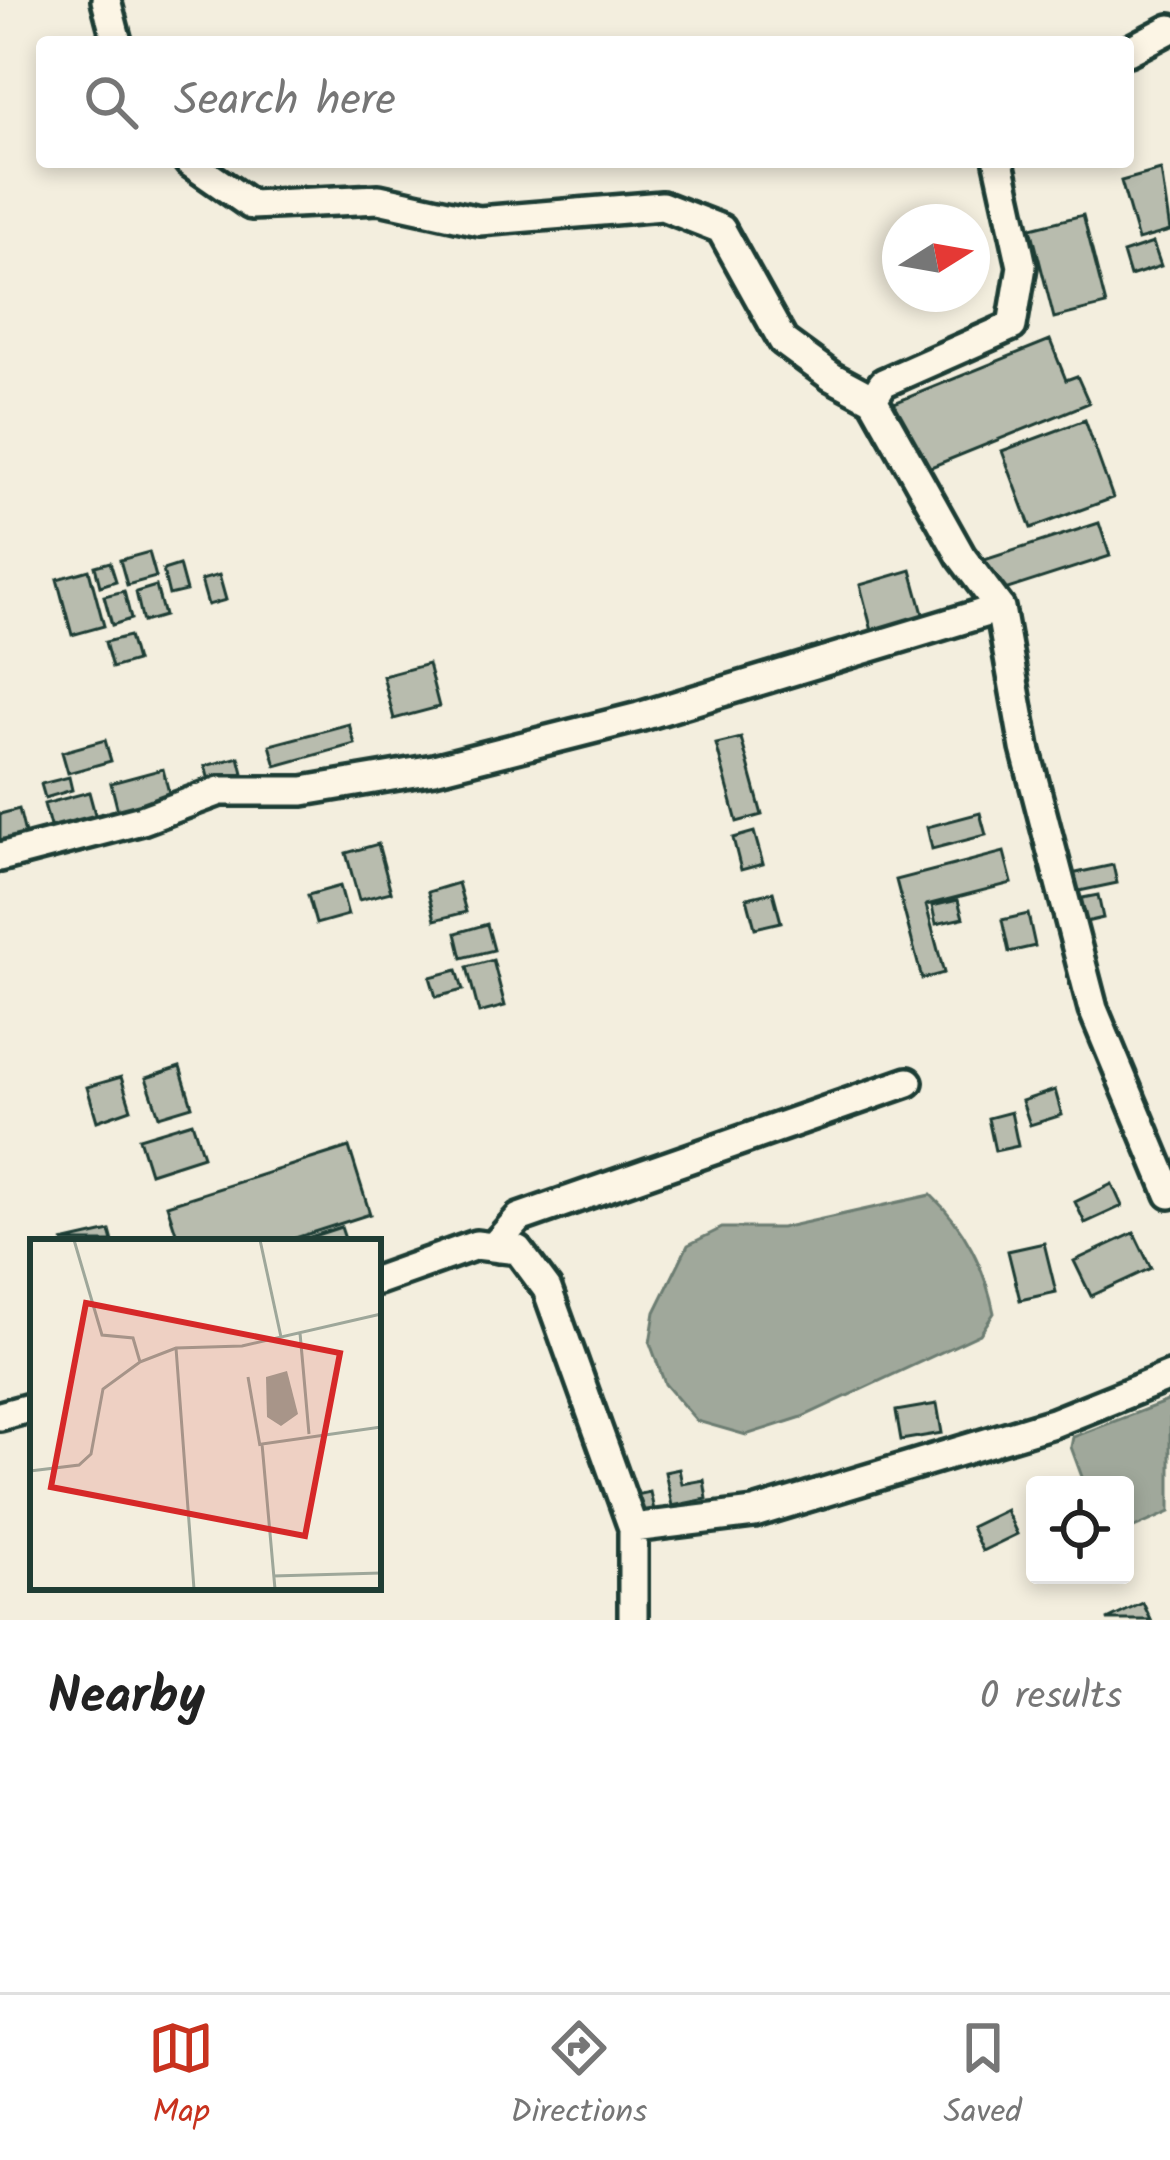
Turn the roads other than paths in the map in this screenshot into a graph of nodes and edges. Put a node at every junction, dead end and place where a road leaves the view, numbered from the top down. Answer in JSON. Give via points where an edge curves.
{"nodes":[{"id":1,"x":106,"y":0,"type":"edge"},
{"id":2,"x":1170,"y":29,"type":"edge"},
{"id":3,"x":115,"y":36,"type":"edge"},
{"id":4,"x":1134,"y":48,"type":"edge"},
{"id":5,"x":198,"y":168,"type":"edge"},
{"id":6,"x":1000,"y":168,"type":"edge"},
{"id":7,"x":873,"y":399,"type":"junction"},
{"id":8,"x":1000,"y":608,"type":"junction"},
{"id":9,"x":0,"y":857,"type":"edge"},
{"id":10,"x":908,"y":1082,"type":"dead end"},
{"id":11,"x":1170,"y":1194,"type":"edge"},
{"id":12,"x":498,"y":1247,"type":"junction"},
{"id":13,"x":381,"y":1279,"type":"edge"},
{"id":14,"x":1170,"y":1376,"type":"edge"},
{"id":15,"x":30,"y":1408,"type":"edge"},
{"id":16,"x":0,"y":1416,"type":"edge"},
{"id":17,"x":633,"y":1528,"type":"junction"},
{"id":18,"x":633,"y":1620,"type":"edge"}],
"edges":[{"from":1,"to":3,"type":"street"},
{"from":2,"to":4,"type":"street"},
{"from":5,"to":7,"type":"street","via":[[251,205],[380,200],[479,221],[662,206],[721,229],[783,341]]},
{"from":6,"to":7,"type":"street","via":[[1022,266],[1012,326],[883,383]]},
{"from":7,"to":8,"type":"street","via":[[961,556]]},
{"from":8,"to":9,"type":"street","via":[[434,769],[303,791],[220,790]]},
{"from":8,"to":11,"type":"street","via":[[1025,748],[1094,1010]]},
{"from":10,"to":12,"type":"street","via":[[519,1218]]},
{"from":12,"to":13,"type":"street","via":[[476,1245]]},
{"from":12,"to":17,"type":"street","via":[[518,1250],[547,1289]]},
{"from":14,"to":17,"type":"street","via":[[1053,1423],[776,1507]]},
{"from":15,"to":16,"type":"street"},
{"from":17,"to":18,"type":"street"}]}
